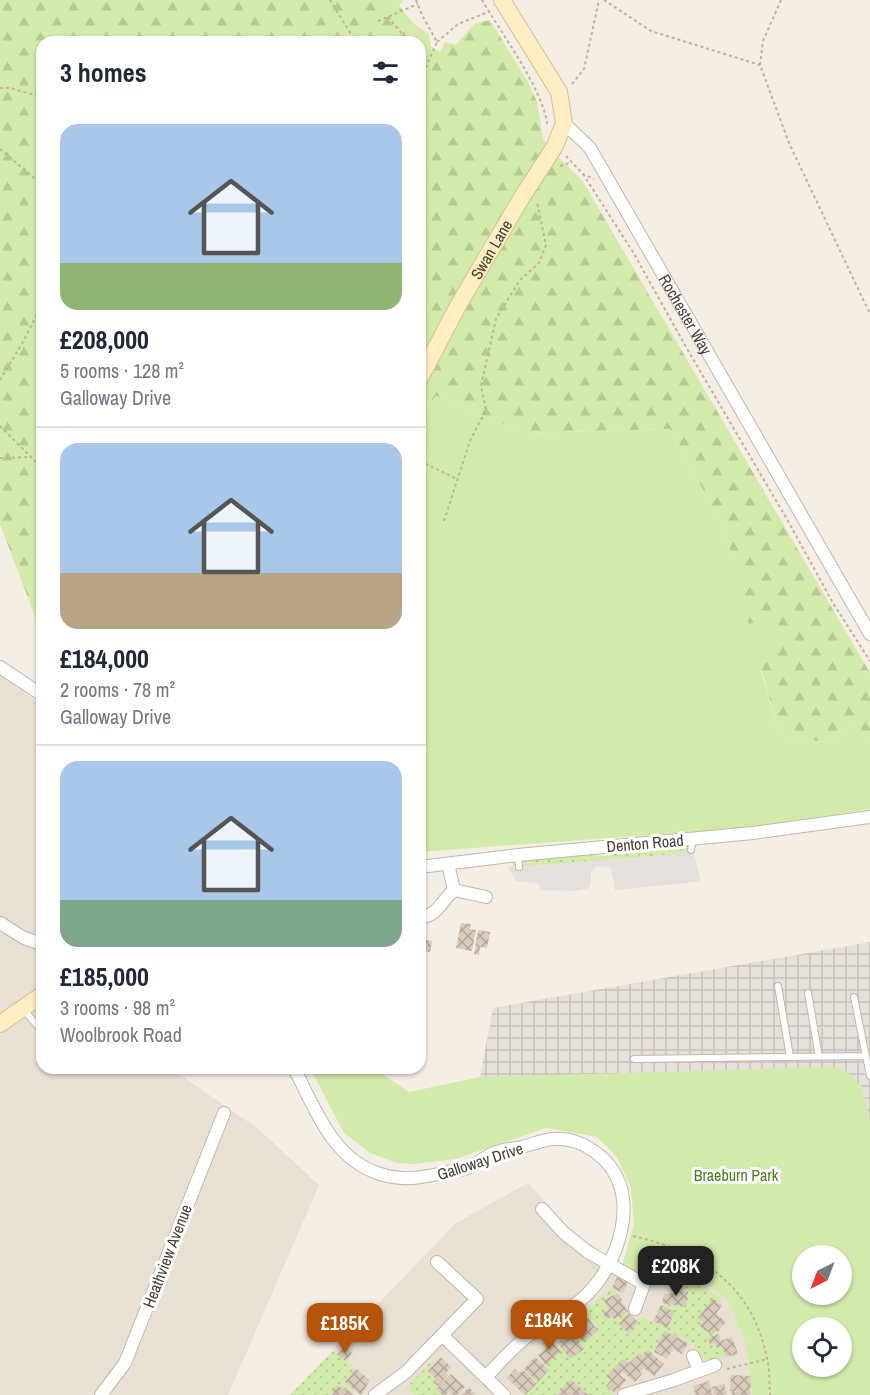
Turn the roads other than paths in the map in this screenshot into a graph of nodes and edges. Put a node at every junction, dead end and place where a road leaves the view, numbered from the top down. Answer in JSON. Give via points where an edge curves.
{"nodes":[{"id":1,"x":502,"y":0,"type":"edge"},
{"id":2,"x":564,"y":123,"type":"junction"},
{"id":3,"x":426,"y":367,"type":"edge"},
{"id":4,"x":870,"y":634,"type":"edge"},
{"id":5,"x":0,"y":667,"type":"edge"},
{"id":6,"x":36,"y":691,"type":"edge"},
{"id":7,"x":870,"y":817,"type":"edge"},
{"id":8,"x":448,"y":864,"type":"junction"},
{"id":9,"x":426,"y":866,"type":"edge"},
{"id":10,"x":454,"y":890,"type":"junction"},
{"id":11,"x":486,"y":897,"type":"dead end"},
{"id":12,"x":426,"y":917,"type":"edge"},
{"id":13,"x":0,"y":923,"type":"edge"},
{"id":14,"x":36,"y":942,"type":"edge"},
{"id":15,"x":778,"y":986,"type":"dead end"},
{"id":16,"x":808,"y":993,"type":"dead end"},
{"id":17,"x":854,"y":997,"type":"dead end"},
{"id":18,"x":36,"y":999,"type":"edge"},
{"id":19,"x":23,"y":1009,"type":"junction"},
{"id":20,"x":0,"y":1024,"type":"edge"},
{"id":21,"x":36,"y":1024,"type":"edge"},
{"id":22,"x":865,"y":1056,"type":"junction"},
{"id":23,"x":789,"y":1057,"type":"junction"},
{"id":24,"x":819,"y":1057,"type":"junction"},
{"id":25,"x":634,"y":1059,"type":"dead end"},
{"id":26,"x":297,"y":1074,"type":"edge"},
{"id":27,"x":870,"y":1076,"type":"edge"},
{"id":28,"x":224,"y":1113,"type":"dead end"},
{"id":29,"x":542,"y":1209,"type":"dead end"},
{"id":30,"x":437,"y":1262,"type":"dead end"},
{"id":31,"x":609,"y":1264,"type":"junction"},
{"id":32,"x":635,"y":1309,"type":"dead end"},
{"id":33,"x":442,"y":1335,"type":"junction"},
{"id":34,"x":693,"y":1356,"type":"dead end"},
{"id":35,"x":715,"y":1365,"type":"road end"},
{"id":36,"x":699,"y":1370,"type":"junction"},
{"id":37,"x":487,"y":1376,"type":"junction"},
{"id":38,"x":102,"y":1395,"type":"edge"},
{"id":39,"x":375,"y":1395,"type":"edge"},
{"id":40,"x":504,"y":1395,"type":"edge"},
{"id":41,"x":624,"y":1395,"type":"edge"}],
"edges":[{"from":1,"to":2,"type":"street","via":[[559,92]]},
{"from":2,"to":3,"type":"street","name":"Swan Lane","via":[[555,146],[459,304]]},
{"from":2,"to":4,"type":"street","name":"Rochester Way","via":[[590,148]]},
{"from":5,"to":6,"type":"street"},
{"from":7,"to":8,"type":"street","name":"Denton Road","via":[[692,845]]},
{"from":8,"to":9,"type":"street","name":"Denton Road"},
{"from":8,"to":10,"type":"street"},
{"from":10,"to":11,"type":"street"},
{"from":10,"to":12,"type":"street"},
{"from":13,"to":14,"type":"street"},
{"from":15,"to":23,"type":"lane"},
{"from":16,"to":24,"type":"lane"},
{"from":17,"to":22,"type":"lane"},
{"from":18,"to":19,"type":"street"},
{"from":19,"to":20,"type":"street"},
{"from":19,"to":21,"type":"lane"},
{"from":22,"to":24,"type":"lane"},
{"from":22,"to":27,"type":"lane"},
{"from":23,"to":24,"type":"lane"},
{"from":23,"to":25,"type":"lane"},
{"from":26,"to":31,"type":"street","name":"Galloway Drive","via":[[336,1144],[358,1164],[385,1176],[412,1179],[464,1170],[498,1151],[547,1140],[567,1140],[589,1148],[608,1164],[618,1181],[623,1205],[620,1233]]},
{"from":28,"to":38,"type":"street","name":"Heathview Avenue","via":[[125,1363]]},
{"from":29,"to":31,"type":"street","via":[[564,1233]]},
{"from":30,"to":33,"type":"street","via":[[477,1299]]},
{"from":31,"to":32,"type":"street","via":[[644,1284]]},
{"from":31,"to":37,"type":"street","name":"Galloway Drive","via":[[582,1299],[531,1333]]},
{"from":33,"to":37,"type":"street"},
{"from":33,"to":39,"type":"street","via":[[406,1372]]},
{"from":34,"to":36,"type":"street"},
{"from":35,"to":36,"type":"street"},
{"from":36,"to":41,"type":"street"},
{"from":37,"to":40,"type":"street"}]}
